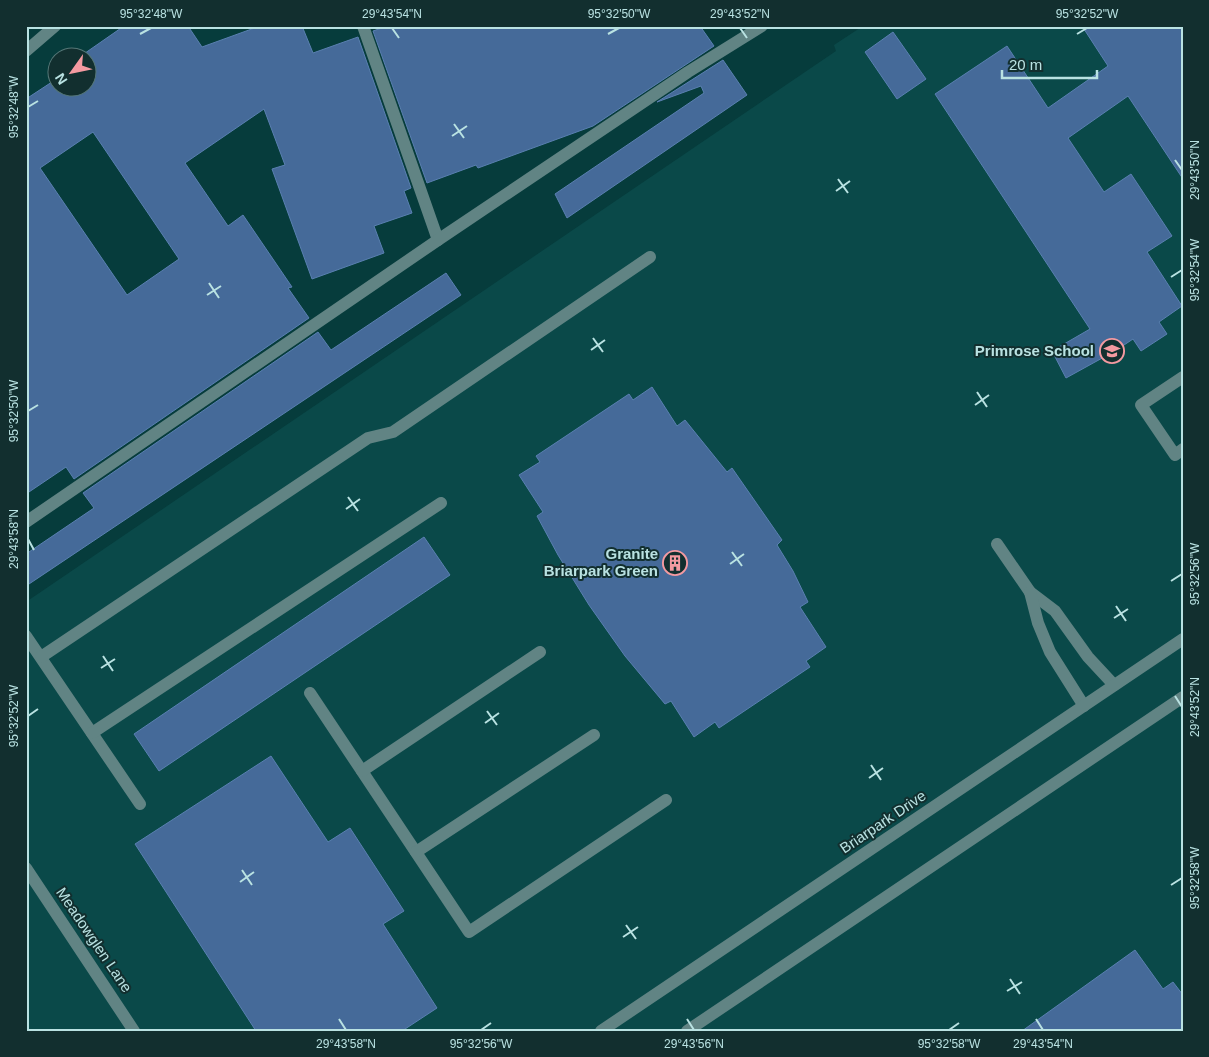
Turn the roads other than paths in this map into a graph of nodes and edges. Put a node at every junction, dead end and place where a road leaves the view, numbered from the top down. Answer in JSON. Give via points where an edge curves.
{"nodes":[{"id":1,"x":55,"y":26,"type":"edge"},
{"id":2,"x":363,"y":26,"type":"edge"},
{"id":3,"x":762,"y":26,"type":"edge"},
{"id":4,"x":26,"y":51,"type":"edge"},
{"id":5,"x":438,"y":240,"type":"junction"},
{"id":6,"x":650,"y":257,"type":"dead end"},
{"id":7,"x":1183,"y":377,"type":"edge"},
{"id":8,"x":1183,"y":449,"type":"edge"},
{"id":9,"x":441,"y":503,"type":"dead end"},
{"id":10,"x":26,"y":522,"type":"edge"},
{"id":11,"x":997,"y":544,"type":"dead end"},
{"id":12,"x":1030,"y":592,"type":"junction"},
{"id":13,"x":26,"y":636,"type":"edge"},
{"id":14,"x":1183,"y":639,"type":"edge"},
{"id":15,"x":540,"y":652,"type":"dead end"},
{"id":16,"x":41,"y":657,"type":"junction"},
{"id":17,"x":1114,"y":685,"type":"junction"},
{"id":18,"x":310,"y":693,"type":"dead end"},
{"id":19,"x":1183,"y":697,"type":"edge"},
{"id":20,"x":1084,"y":706,"type":"junction"},
{"id":21,"x":92,"y":733,"type":"junction"},
{"id":22,"x":594,"y":735,"type":"dead end"},
{"id":23,"x":362,"y":771,"type":"junction"},
{"id":24,"x":666,"y":800,"type":"dead end"},
{"id":25,"x":140,"y":804,"type":"dead end"},
{"id":26,"x":416,"y":852,"type":"junction"},
{"id":27,"x":26,"y":868,"type":"edge"},
{"id":28,"x":134,"y":1031,"type":"edge"},
{"id":29,"x":601,"y":1031,"type":"edge"},
{"id":30,"x":687,"y":1031,"type":"edge"}],
"edges":[{"from":1,"to":4,"type":"street"},
{"from":2,"to":5,"type":"street"},
{"from":3,"to":5,"type":"street"},
{"from":5,"to":10,"type":"street"},
{"from":6,"to":16,"type":"street","via":[[393,432],[368,438]]},
{"from":7,"to":8,"type":"street","via":[[1141,405],[1174,455]]},
{"from":9,"to":21,"type":"street"},
{"from":11,"to":12,"type":"street"},
{"from":12,"to":17,"type":"street","via":[[1055,611],[1088,657]]},
{"from":12,"to":20,"type":"street","via":[[1050,652]]},
{"from":13,"to":16,"type":"street"},
{"from":14,"to":17,"type":"street","name":"Briarpark Drive"},
{"from":15,"to":23,"type":"street"},
{"from":16,"to":21,"type":"street"},
{"from":17,"to":20,"type":"street","name":"Briarpark Drive"},
{"from":18,"to":23,"type":"street"},
{"from":19,"to":30,"type":"street"},
{"from":20,"to":29,"type":"street","name":"Briarpark Drive"},
{"from":21,"to":25,"type":"street"},
{"from":22,"to":26,"type":"street"},
{"from":23,"to":26,"type":"street"},
{"from":24,"to":26,"type":"street","via":[[469,932]]},
{"from":27,"to":28,"type":"street","name":"Meadowglen Lane"}]}
